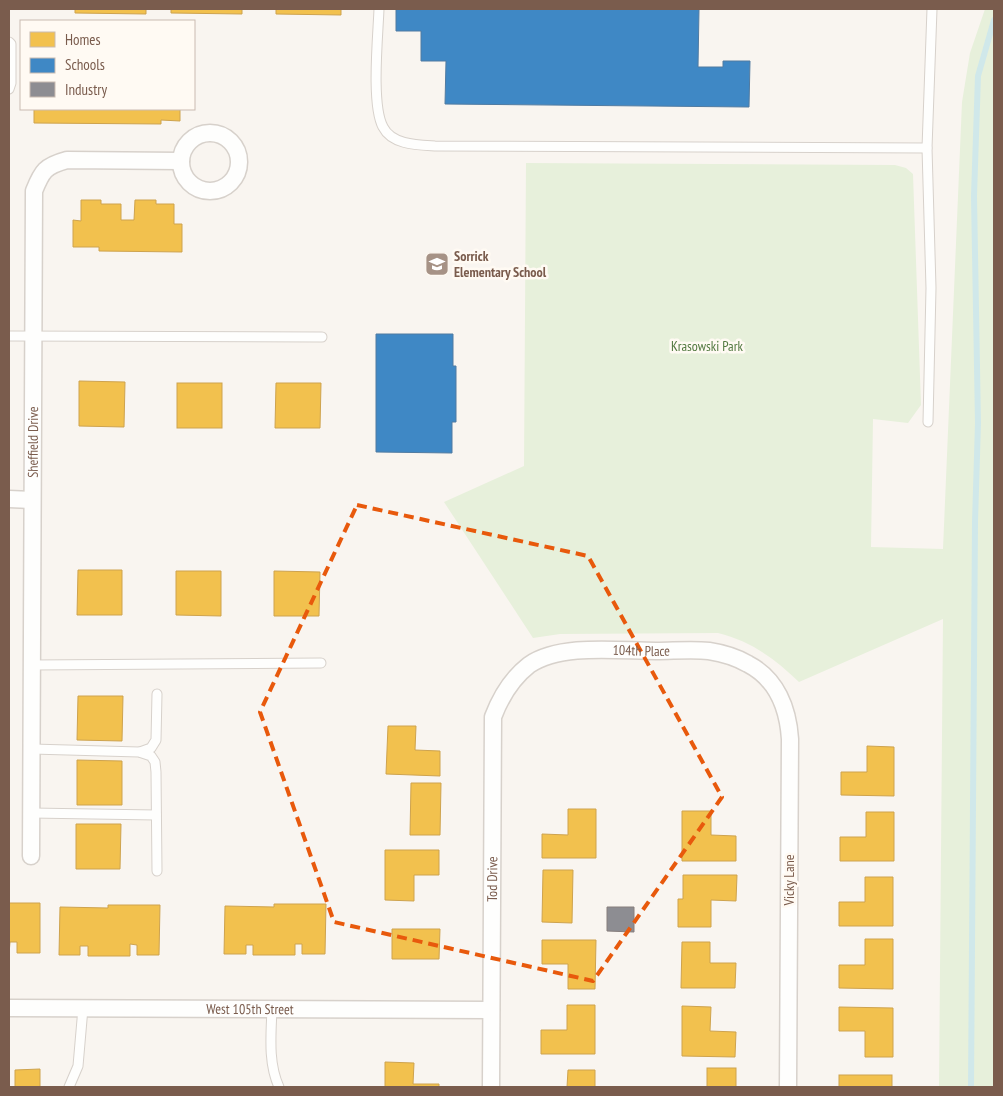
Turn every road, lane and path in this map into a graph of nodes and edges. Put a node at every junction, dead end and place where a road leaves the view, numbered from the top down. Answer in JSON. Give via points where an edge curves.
{"nodes":[{"id":1,"x":378,"y":9,"type":"edge"},
{"id":2,"x":932,"y":9,"type":"edge"},
{"id":3,"x":9,"y":42,"type":"edge"},
{"id":4,"x":9,"y":89,"type":"edge"},
{"id":5,"x":928,"y":148,"type":"junction"},
{"id":6,"x":181,"y":161,"type":"dead end"},
{"id":7,"x":9,"y":336,"type":"edge"},
{"id":8,"x":35,"y":336,"type":"junction"},
{"id":9,"x":322,"y":336,"type":"dead end"},
{"id":10,"x":928,"y":422,"type":"dead end"},
{"id":11,"x":9,"y":499,"type":"edge"},
{"id":12,"x":32,"y":500,"type":"junction"},
{"id":13,"x":321,"y":663,"type":"dead end"},
{"id":14,"x":32,"y":665,"type":"junction"},
{"id":15,"x":515,"y":678,"type":"joint"},
{"id":16,"x":768,"y":679,"type":"joint"},
{"id":17,"x":158,"y":694,"type":"dead end"},
{"id":18,"x":32,"y":749,"type":"junction"},
{"id":19,"x":139,"y":752,"type":"junction"},
{"id":20,"x":31,"y":813,"type":"junction"},
{"id":21,"x":156,"y":815,"type":"junction"},
{"id":22,"x":31,"y":856,"type":"dead end"},
{"id":23,"x":156,"y":871,"type":"dead end"},
{"id":24,"x":9,"y":1008,"type":"edge"},
{"id":25,"x":83,"y":1008,"type":"junction"},
{"id":26,"x":272,"y":1009,"type":"junction"},
{"id":27,"x":492,"y":1010,"type":"junction"},
{"id":28,"x":69,"y":1087,"type":"edge"},
{"id":29,"x":279,"y":1087,"type":"edge"},
{"id":30,"x":491,"y":1087,"type":"edge"},
{"id":31,"x":788,"y":1087,"type":"edge"}],
"edges":[{"from":1,"to":5,"type":"lane","via":[[378,106],[383,128],[399,141],[435,146]]},
{"from":2,"to":5,"type":"lane"},
{"from":3,"to":4,"type":"lane"},
{"from":5,"to":10,"type":"lane","via":[[931,288]]},
{"from":6,"to":8,"type":"street","name":"Sheffield Drive","via":[[66,160],[49,165],[34,191]]},
{"from":7,"to":8,"type":"lane"},
{"from":8,"to":9,"type":"lane"},
{"from":8,"to":12,"type":"street","name":"Sheffield Drive"},
{"from":11,"to":12,"type":"street"},
{"from":12,"to":14,"type":"street","name":"Sheffield Drive"},
{"from":13,"to":14,"type":"lane"},
{"from":14,"to":18,"type":"street","name":"Sheffield Drive"},
{"from":15,"to":16,"type":"street","name":"104th Place","via":[[530,665],[552,654],[581,650],[708,651],[744,661]]},
{"from":15,"to":27,"type":"street","name":"Tod Drive","via":[[500,696],[493,717]]},
{"from":16,"to":31,"type":"street","name":"Vicky Lane","via":[[789,718]]},
{"from":17,"to":19,"type":"lane","via":[[156,740],[151,748]]},
{"from":18,"to":19,"type":"lane"},
{"from":18,"to":20,"type":"street","name":"Sheffield Drive"},
{"from":19,"to":21,"type":"lane","via":[[151,756],[155,762]]},
{"from":20,"to":21,"type":"lane"},
{"from":20,"to":22,"type":"street","name":"Sheffield Drive"},
{"from":21,"to":23,"type":"lane"},
{"from":24,"to":25,"type":"street","name":"West 105th Street"},
{"from":25,"to":26,"type":"street","name":"West 105th Street"},
{"from":25,"to":28,"type":"lane","via":[[78,1066]]},
{"from":26,"to":27,"type":"street","name":"West 105th Street"},
{"from":26,"to":29,"type":"lane","via":[[273,1074]]},
{"from":27,"to":30,"type":"street","name":"Tod Drive"}]}
